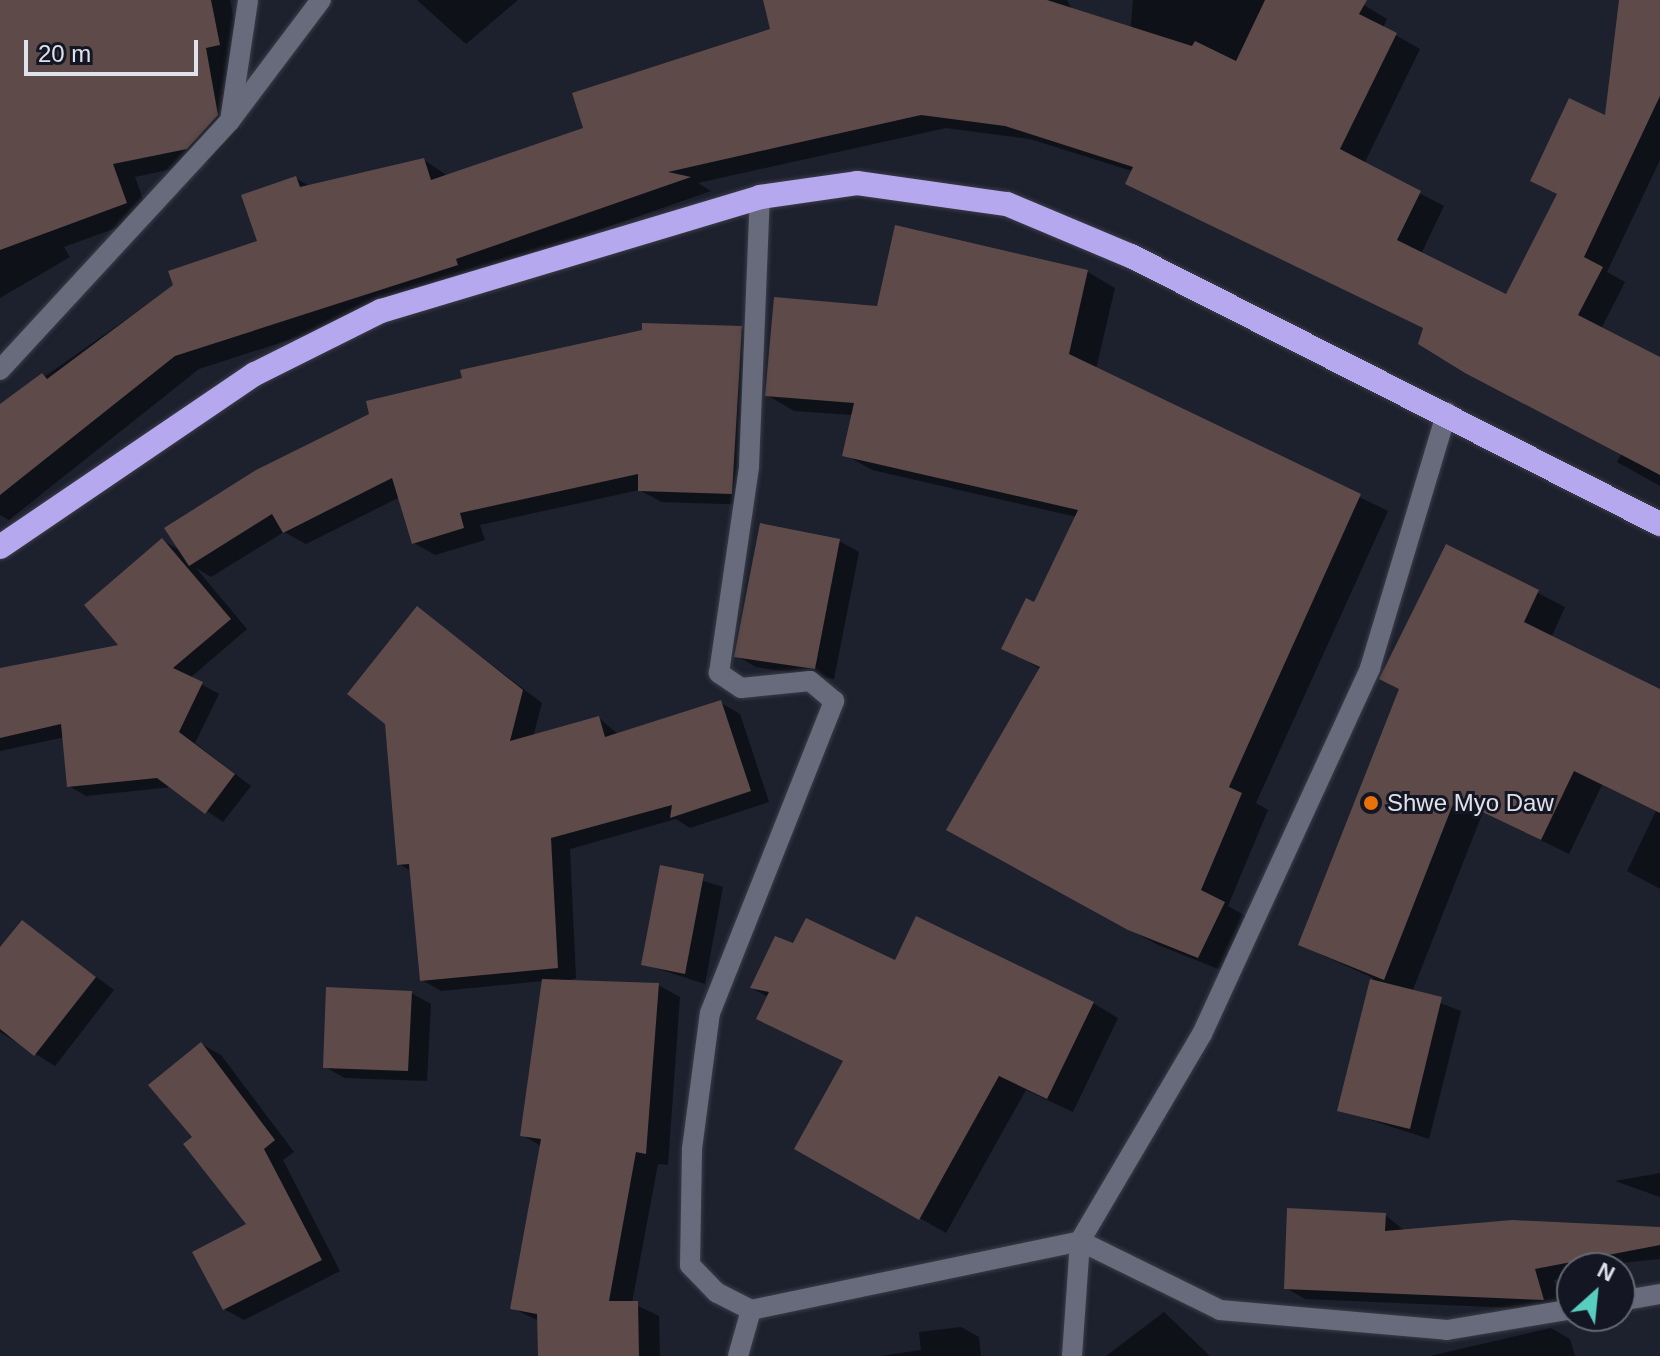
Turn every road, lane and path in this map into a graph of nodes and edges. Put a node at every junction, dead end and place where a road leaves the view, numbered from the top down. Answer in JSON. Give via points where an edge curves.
{"nodes":[{"id":1,"x":248,"y":0,"type":"edge"},
{"id":2,"x":321,"y":0,"type":"edge"},
{"id":3,"x":230,"y":121,"type":"junction"},
{"id":4,"x":760,"y":197,"type":"junction"},
{"id":5,"x":0,"y":370,"type":"edge"},
{"id":6,"x":1447,"y":412,"type":"junction"},
{"id":7,"x":1660,"y":524,"type":"edge"},
{"id":8,"x":0,"y":547,"type":"edge"},
{"id":9,"x":1080,"y":1241,"type":"junction"},
{"id":10,"x":1660,"y":1294,"type":"edge"},
{"id":11,"x":1636,"y":1298,"type":"edge"},
{"id":12,"x":751,"y":1310,"type":"junction"},
{"id":13,"x":1556,"y":1312,"type":"edge"},
{"id":14,"x":738,"y":1356,"type":"edge"},
{"id":15,"x":1072,"y":1356,"type":"edge"}],
"edges":[{"from":1,"to":3,"type":"street"},
{"from":2,"to":3,"type":"street"},
{"from":3,"to":5,"type":"street"},
{"from":4,"to":6,"type":"highway","via":[[857,183],[1007,204],[1131,256]]},
{"from":4,"to":8,"type":"highway","via":[[381,311],[255,374]]},
{"from":4,"to":12,"type":"street","via":[[749,467],[719,673],[741,688],[810,681],[834,701],[710,1013],[692,1149],[690,1265],[717,1293]]},
{"from":6,"to":7,"type":"highway"},
{"from":6,"to":9,"type":"street","via":[[1370,668],[1202,1034]]},
{"from":9,"to":12,"type":"street"},
{"from":9,"to":13,"type":"street","via":[[1220,1310],[1447,1330]]},
{"from":9,"to":15,"type":"street"},
{"from":10,"to":11,"type":"street"},
{"from":12,"to":14,"type":"street"}]}
